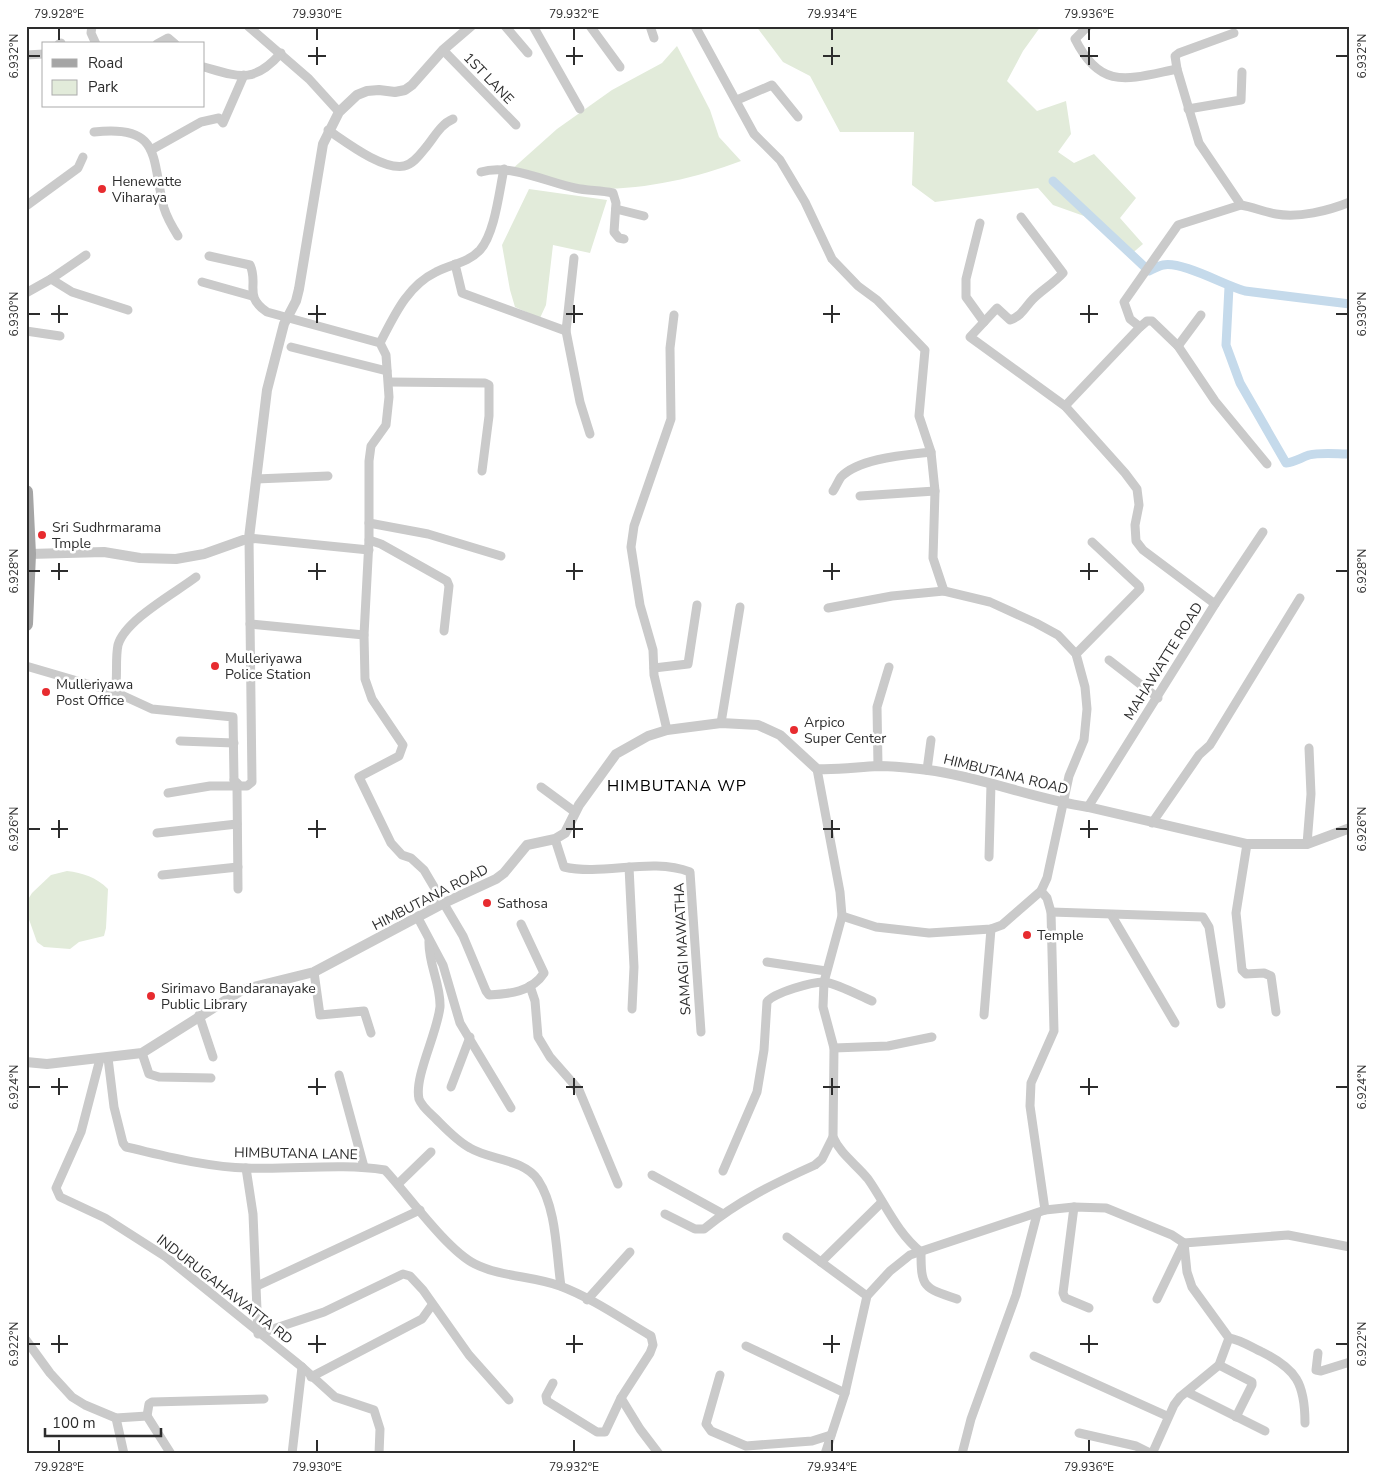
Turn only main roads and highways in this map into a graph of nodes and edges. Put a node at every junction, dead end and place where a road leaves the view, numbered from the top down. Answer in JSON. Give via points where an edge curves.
{"nodes":[{"id":1,"x":26,"y":492,"type":"edge"},
{"id":2,"x":28,"y":554,"type":"edge"},
{"id":3,"x":26,"y":624,"type":"edge"}],
"edges":[{"from":1,"to":2,"type":"main road"},
{"from":2,"to":3,"type":"main road"}]}
